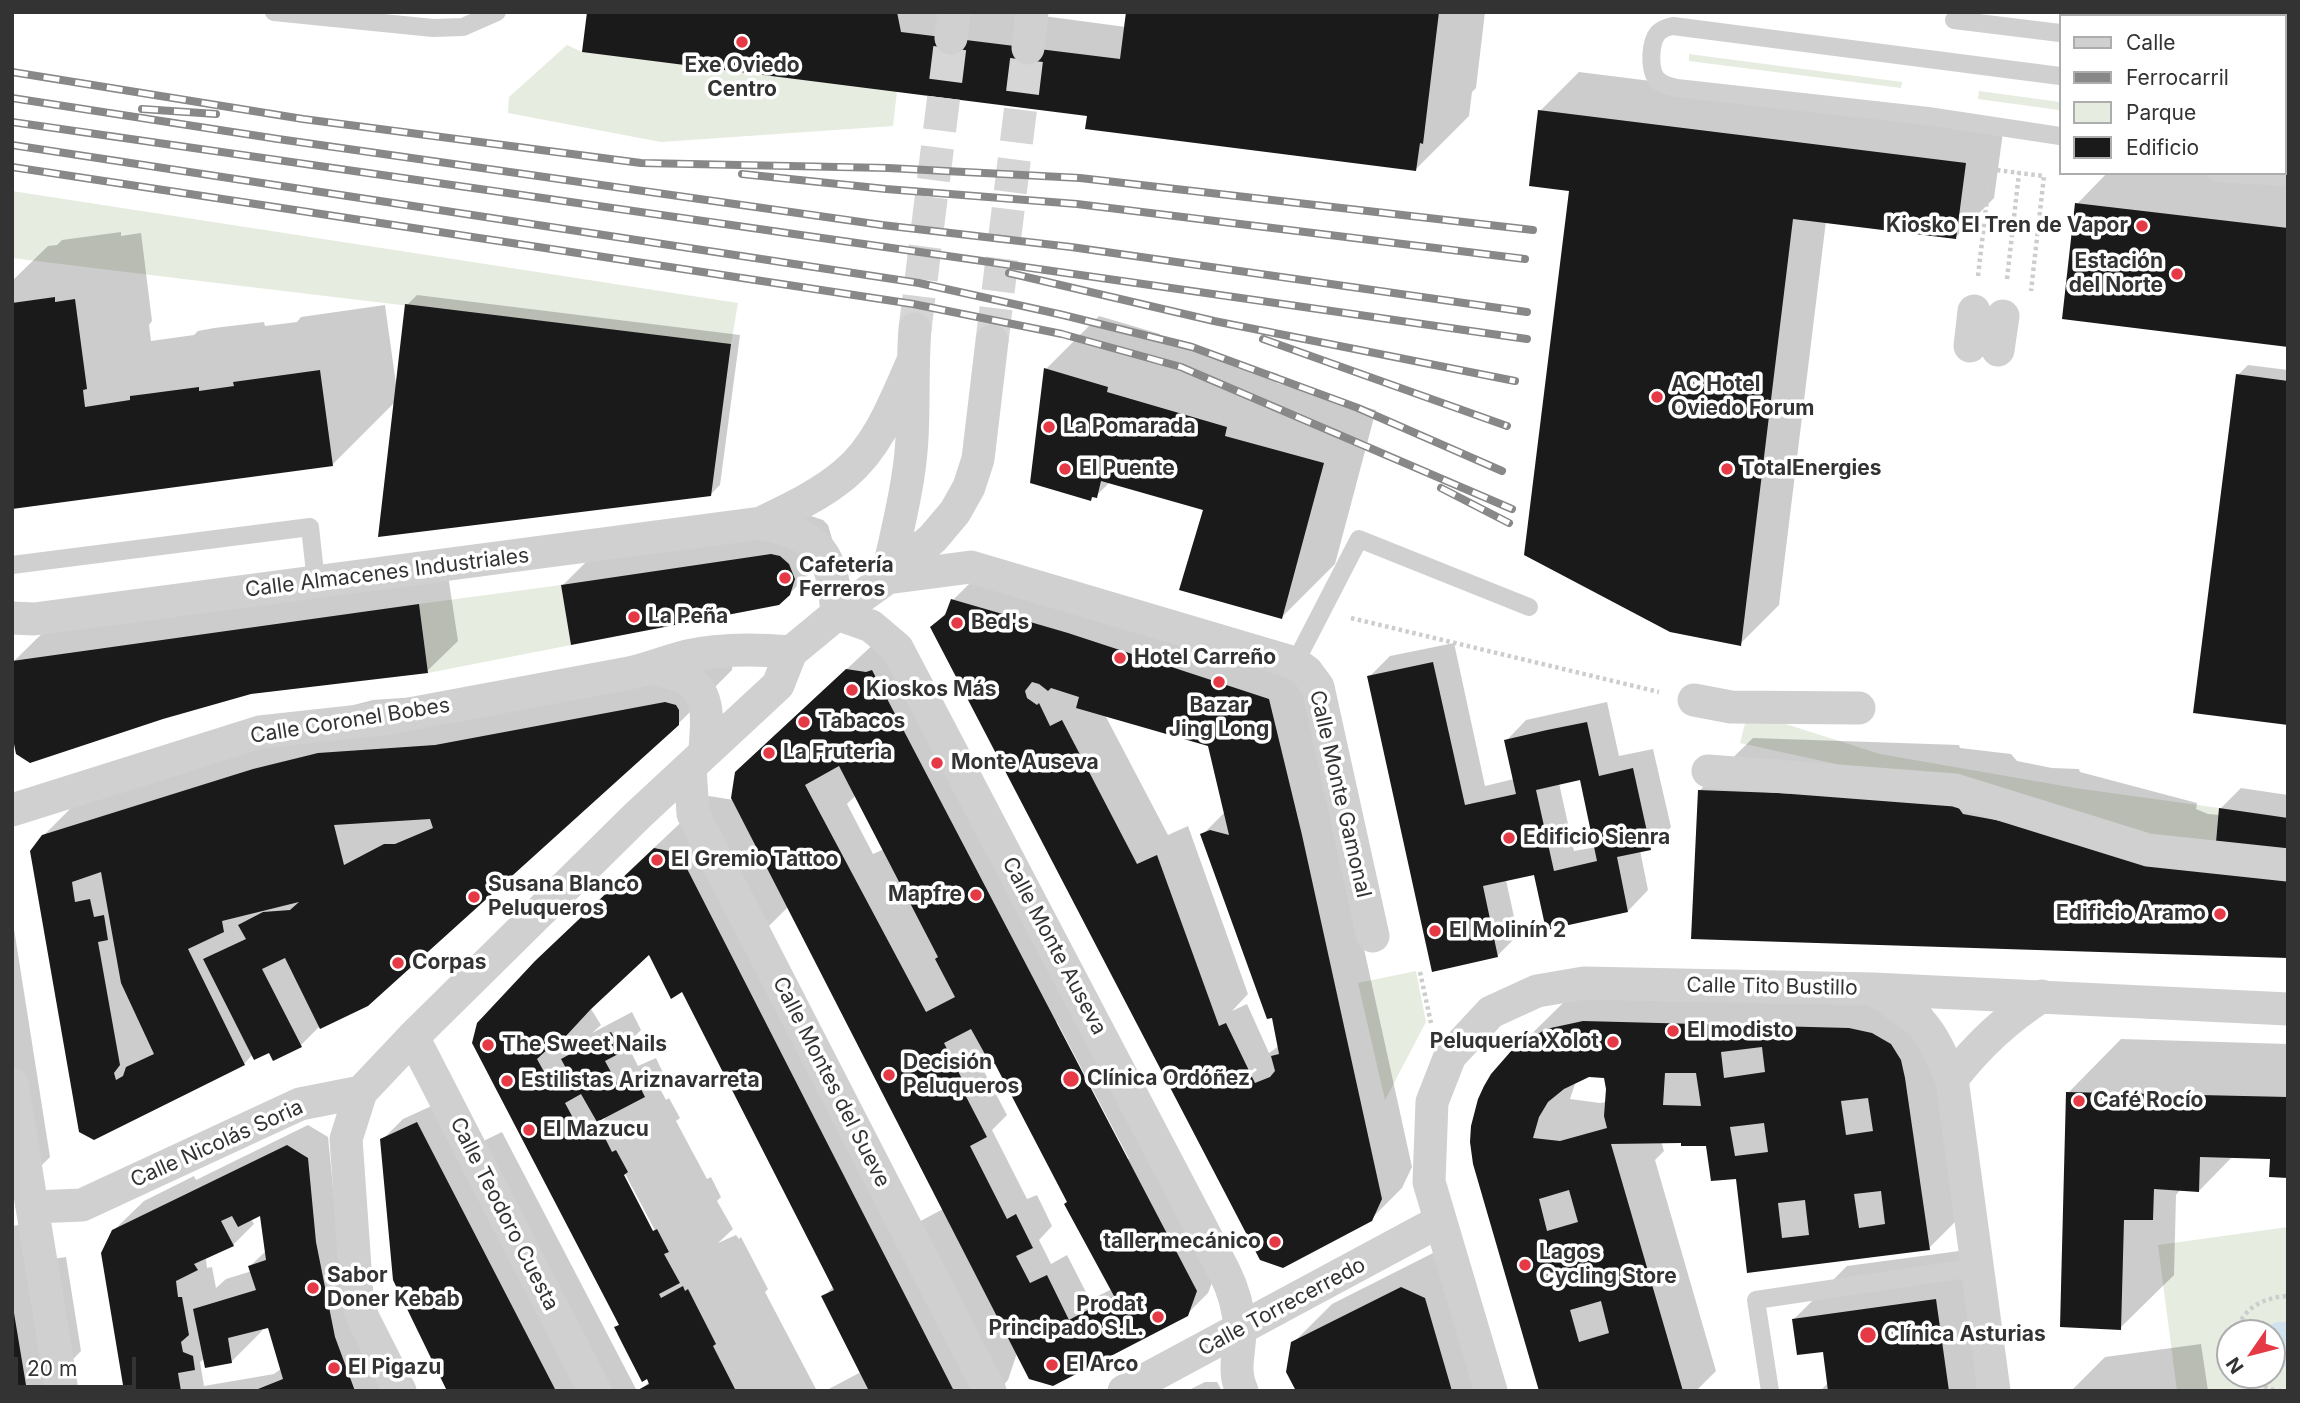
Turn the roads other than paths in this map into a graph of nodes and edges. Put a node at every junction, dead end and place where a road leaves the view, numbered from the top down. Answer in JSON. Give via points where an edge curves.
{"nodes":[{"id":1,"x":274,"y":12,"type":"edge"},
{"id":2,"x":497,"y":12,"type":"edge"},
{"id":3,"x":1032,"y":12,"type":"edge"},
{"id":4,"x":1677,"y":19,"type":"edge"},
{"id":5,"x":1954,"y":20,"type":"dead end"},
{"id":6,"x":2058,"y":33,"type":"edge"},
{"id":7,"x":1028,"y":48,"type":"tunnel mouth"},
{"id":8,"x":2058,"y":76,"type":"edge"},
{"id":9,"x":2058,"y":136,"type":"edge"},
{"id":10,"x":2252,"y":175,"type":"edge"},
{"id":11,"x":2288,"y":177,"type":"edge"},
{"id":12,"x":1988,"y":314,"type":"road end"},
{"id":13,"x":915,"y":329,"type":"tunnel mouth"},
{"id":14,"x":992,"y":341,"type":"tunnel mouth"},
{"id":15,"x":1984,"y":348,"type":"dead end"},
{"id":16,"x":912,"y":363,"type":"junction"},
{"id":17,"x":761,"y":523,"type":"junction"},
{"id":18,"x":12,"y":565,"type":"edge"},
{"id":19,"x":887,"y":578,"type":"junction"},
{"id":20,"x":316,"y":582,"type":"junction"},
{"id":21,"x":1529,"y":607,"type":"dead end"},
{"id":22,"x":836,"y":614,"type":"junction"},
{"id":23,"x":12,"y":618,"type":"edge"},
{"id":24,"x":792,"y":652,"type":"junction"},
{"id":25,"x":1295,"y":663,"type":"junction"},
{"id":26,"x":653,"y":668,"type":"junction"},
{"id":27,"x":1694,"y":700,"type":"road end"},
{"id":28,"x":1859,"y":708,"type":"dead end"},
{"id":29,"x":697,"y":759,"type":"junction"},
{"id":30,"x":1709,"y":771,"type":"dead end"},
{"id":31,"x":12,"y":810,"type":"edge"},
{"id":32,"x":2288,"y":865,"type":"edge"},
{"id":33,"x":1373,"y":936,"type":"dead end"},
{"id":34,"x":1873,"y":989,"type":"junction"},
{"id":35,"x":2042,"y":996,"type":"junction"},
{"id":36,"x":2288,"y":1009,"type":"edge"},
{"id":37,"x":413,"y":1037,"type":"junction"},
{"id":38,"x":1952,"y":1079,"type":"junction"},
{"id":39,"x":12,"y":1084,"type":"edge"},
{"id":40,"x":361,"y":1092,"type":"junction"},
{"id":41,"x":34,"y":1207,"type":"junction"},
{"id":42,"x":1440,"y":1221,"type":"junction"},
{"id":43,"x":1978,"y":1268,"type":"junction"},
{"id":44,"x":1240,"y":1329,"type":"junction"},
{"id":45,"x":62,"y":1391,"type":"edge"},
{"id":46,"x":400,"y":1391,"type":"edge"},
{"id":47,"x":595,"y":1391,"type":"edge"},
{"id":48,"x":990,"y":1391,"type":"edge"},
{"id":49,"x":1124,"y":1391,"type":"edge"},
{"id":50,"x":1242,"y":1391,"type":"edge"},
{"id":51,"x":1491,"y":1391,"type":"edge"},
{"id":52,"x":1770,"y":1391,"type":"edge"},
{"id":53,"x":1994,"y":1391,"type":"edge"}],
"edges":[{"from":1,"to":2,"type":"lane","via":[[433,29],[463,27]]},
{"from":3,"to":7,"type":"street"},
{"from":4,"to":8,"type":"lane"},
{"from":4,"to":9,"type":"lane","via":[[1653,42],[1652,69],[1666,85]]},
{"from":5,"to":6,"type":"lane"},
{"from":10,"to":11,"type":"lane"},
{"from":12,"to":15,"type":"street"},
{"from":13,"to":16,"type":"street"},
{"from":14,"to":19,"type":"street","via":[[978,459],[969,486],[933,538]]},
{"from":16,"to":17,"type":"street","name":"Calle Almacenes Industriales","via":[[883,425],[847,472],[822,491]]},
{"from":16,"to":19,"type":"street","via":[[908,476]]},
{"from":17,"to":20,"type":"street","name":"Calle Almacenes Industriales"},
{"from":17,"to":22,"type":"street","name":"Calle Almacenes Industriales","via":[[810,539],[826,559],[834,582]]},
{"from":18,"to":20,"type":"lane","via":[[310,527]]},
{"from":19,"to":22,"type":"street"},
{"from":19,"to":25,"type":"street","via":[[971,567]]},
{"from":20,"to":23,"type":"street","name":"Calle Almacenes Industriales","via":[[34,619]]},
{"from":21,"to":25,"type":"lane","via":[[1359,539]]},
{"from":22,"to":24,"type":"street"},
{"from":22,"to":44,"type":"street","name":"Calle Monte Auseva","via":[[871,626],[898,648],[1233,1288]]},
{"from":24,"to":26,"type":"street","name":"Calle Coronel Bobes","via":[[755,649],[687,656]]},
{"from":24,"to":29,"type":"street","via":[[778,685]]},
{"from":25,"to":33,"type":"street","name":"Calle Monte Gamonal","via":[[1318,687]]},
{"from":26,"to":29,"type":"street","name":"Calle Coronel Bobes","via":[[689,680],[701,693],[707,712]]},
{"from":26,"to":31,"type":"street","name":"Calle Coronel Bobes","via":[[388,718],[260,732]]},
{"from":27,"to":28,"type":"street","via":[[1731,707]]},
{"from":29,"to":37,"type":"street"},
{"from":29,"to":48,"type":"street","name":"Calle Montes del Sueve","via":[[693,814]]},
{"from":30,"to":32,"type":"street","via":[[1955,790],[2148,850]]},
{"from":34,"to":35,"type":"street","name":"Calle Tito Bustillo"},
{"from":34,"to":38,"type":"street","via":[[1923,1026]]},
{"from":34,"to":42,"type":"street","name":"Calle Tito Bustillo","via":[[1584,983],[1537,990],[1491,1012],[1450,1056],[1432,1102],[1429,1182]]},
{"from":35,"to":36,"type":"street","name":"Calle Tito Bustillo"},
{"from":35,"to":38,"type":"street","via":[[1995,1031]]},
{"from":37,"to":40,"type":"street"},
{"from":37,"to":47,"type":"street","name":"Calle Teodoro Cuesta"},
{"from":38,"to":43,"type":"street"},
{"from":39,"to":41,"type":"street"},
{"from":40,"to":41,"type":"street","name":"Calle Nicolás Soria","via":[[300,1104],[82,1205]]},
{"from":40,"to":46,"type":"street","via":[[346,1139],[357,1296],[363,1318]]},
{"from":41,"to":45,"type":"street"},
{"from":42,"to":44,"type":"street","name":"Calle Torrecerredo"},
{"from":42,"to":51,"type":"street"},
{"from":43,"to":52,"type":"lane","via":[[1756,1300]]},
{"from":43,"to":53,"type":"street"},
{"from":44,"to":49,"type":"street","name":"Calle Torrecerredo"},
{"from":44,"to":50,"type":"street","name":"Calle Monte Auseva","via":[[1236,1379]]}]}
